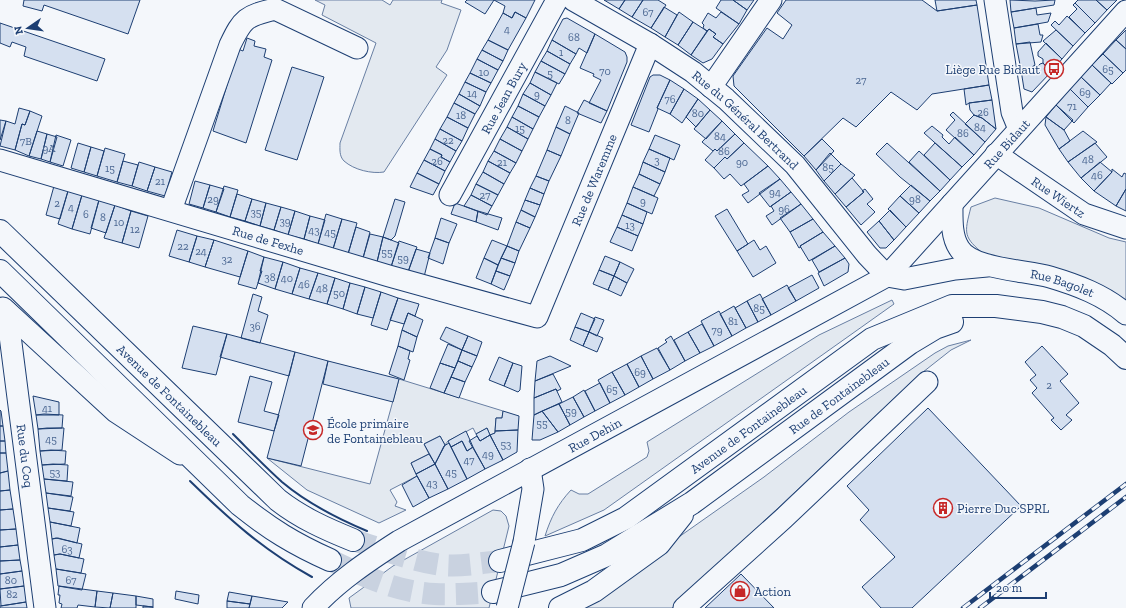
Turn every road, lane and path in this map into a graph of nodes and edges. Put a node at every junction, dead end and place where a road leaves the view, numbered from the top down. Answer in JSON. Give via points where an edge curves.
{"nodes":[{"id":1,"x":557,"y":0,"type":"edge"},
{"id":2,"x":574,"y":0,"type":"edge"},
{"id":3,"x":771,"y":0,"type":"edge"},
{"id":4,"x":995,"y":0,"type":"edge"},
{"id":5,"x":1126,"y":11,"type":"edge"},
{"id":6,"x":650,"y":44,"type":"junction"},
{"id":7,"x":357,"y":48,"type":"dead end"},
{"id":8,"x":711,"y":87,"type":"junction"},
{"id":9,"x":1019,"y":129,"type":"junction"},
{"id":10,"x":996,"y":154,"type":"junction"},
{"id":11,"x":0,"y":160,"type":"edge"},
{"id":12,"x":450,"y":195,"type":"dead end"},
{"id":13,"x":952,"y":204,"type":"junction"},
{"id":14,"x":171,"y":210,"type":"junction"},
{"id":15,"x":1126,"y":228,"type":"edge"},
{"id":16,"x":0,"y":231,"type":"edge"},
{"id":17,"x":992,"y":266,"type":"junction"},
{"id":18,"x":0,"y":271,"type":"edge"},
{"id":19,"x":887,"y":276,"type":"junction"},
{"id":20,"x":996,"y":306,"type":"junction"},
{"id":21,"x":3,"y":309,"type":"edge"},
{"id":22,"x":1126,"y":314,"type":"edge"},
{"id":23,"x":537,"y":317,"type":"joint"},
{"id":24,"x":1126,"y":358,"type":"edge"},
{"id":25,"x":927,"y":382,"type":"dead end"},
{"id":26,"x":199,"y":466,"type":"junction"},
{"id":27,"x":530,"y":469,"type":"junction"},
{"id":28,"x":692,"y":503,"type":"junction"},
{"id":29,"x":353,"y":540,"type":"tunnel mouth"},
{"id":30,"x":330,"y":560,"type":"tunnel mouth"},
{"id":31,"x":500,"y":561,"type":"tunnel mouth"},
{"id":32,"x":493,"y":592,"type":"tunnel mouth"},
{"id":33,"x":46,"y":608,"type":"edge"},
{"id":34,"x":313,"y":608,"type":"edge"},
{"id":35,"x":507,"y":608,"type":"edge"},
{"id":36,"x":560,"y":608,"type":"edge"},
{"id":37,"x":684,"y":608,"type":"edge"}],
"edges":[{"from":1,"to":12,"type":"street","name":"Rue Jean Bury"},
{"from":2,"to":6,"type":"street","name":"Rue du Général Bertrand"},
{"from":3,"to":8,"type":"street"},
{"from":4,"to":9,"type":"street","via":[[1012,112]]},
{"from":5,"to":9,"type":"street","name":"Rue Bidaut"},
{"from":6,"to":8,"type":"street","name":"Rue du Général Bertrand"},
{"from":6,"to":23,"type":"street","name":"Rue de Waremme"},
{"from":7,"to":14,"type":"street","via":[[275,9],[255,14],[240,24],[230,45]]},
{"from":8,"to":19,"type":"street","name":"Rue du Général Bertrand","via":[[795,165]]},
{"from":9,"to":10,"type":"street","name":"Rue Bidaut"},
{"from":10,"to":13,"type":"street","name":"Rue Bidaut"},
{"from":10,"to":15,"type":"street","name":"Rue Wiertz","via":[[1084,214]]},
{"from":11,"to":14,"type":"street","name":"Rue de Fexhe"},
{"from":13,"to":17,"type":"street","name":"Rue Bagolet","via":[[953,226],[959,248],[968,258]]},
{"from":13,"to":19,"type":"street","name":"Rue Bidaut"},
{"from":14,"to":23,"type":"street","name":"Rue de Fexhe","via":[[389,276]]},
{"from":16,"to":29,"type":"main road","name":"Avenue de Fontainebleau","via":[[278,500],[318,525]]},
{"from":17,"to":19,"type":"street","name":"Rue Bagolet","via":[[955,269],[904,279]]},
{"from":17,"to":22,"type":"street","name":"Rue Bagolet","via":[[1049,276],[1086,289]]},
{"from":18,"to":26,"type":"main road"},
{"from":19,"to":27,"type":"street","name":"Rue Dehin"},
{"from":20,"to":24,"type":"main road","name":"Avenue de Fontainebleau","via":[[1062,317],[1084,326]]},
{"from":20,"to":28,"type":"main road","name":"Rue de Fontainebleau","via":[[935,328],[910,343]]},
{"from":20,"to":31,"type":"main road","name":"Avenue de Fontainebleau","via":[[952,306],[872,339],[626,518],[582,540]]},
{"from":21,"to":26,"type":"street","via":[[116,412]]},
{"from":21,"to":33,"type":"street","name":"Rue du Coq"},
{"from":25,"to":37,"type":"street","via":[[784,518]]},
{"from":26,"to":30,"type":"main road","via":[[270,529],[296,546]]},
{"from":27,"to":34,"type":"street","name":"Rue Dehin","via":[[399,541],[347,576]]},
{"from":27,"to":35,"type":"street","bridge":true,"via":[[533,489],[524,542]]},
{"from":28,"to":32,"type":"main road","via":[[584,565],[561,575]]},
{"from":28,"to":36,"type":"main road","via":[[659,544],[594,591]]}]}
